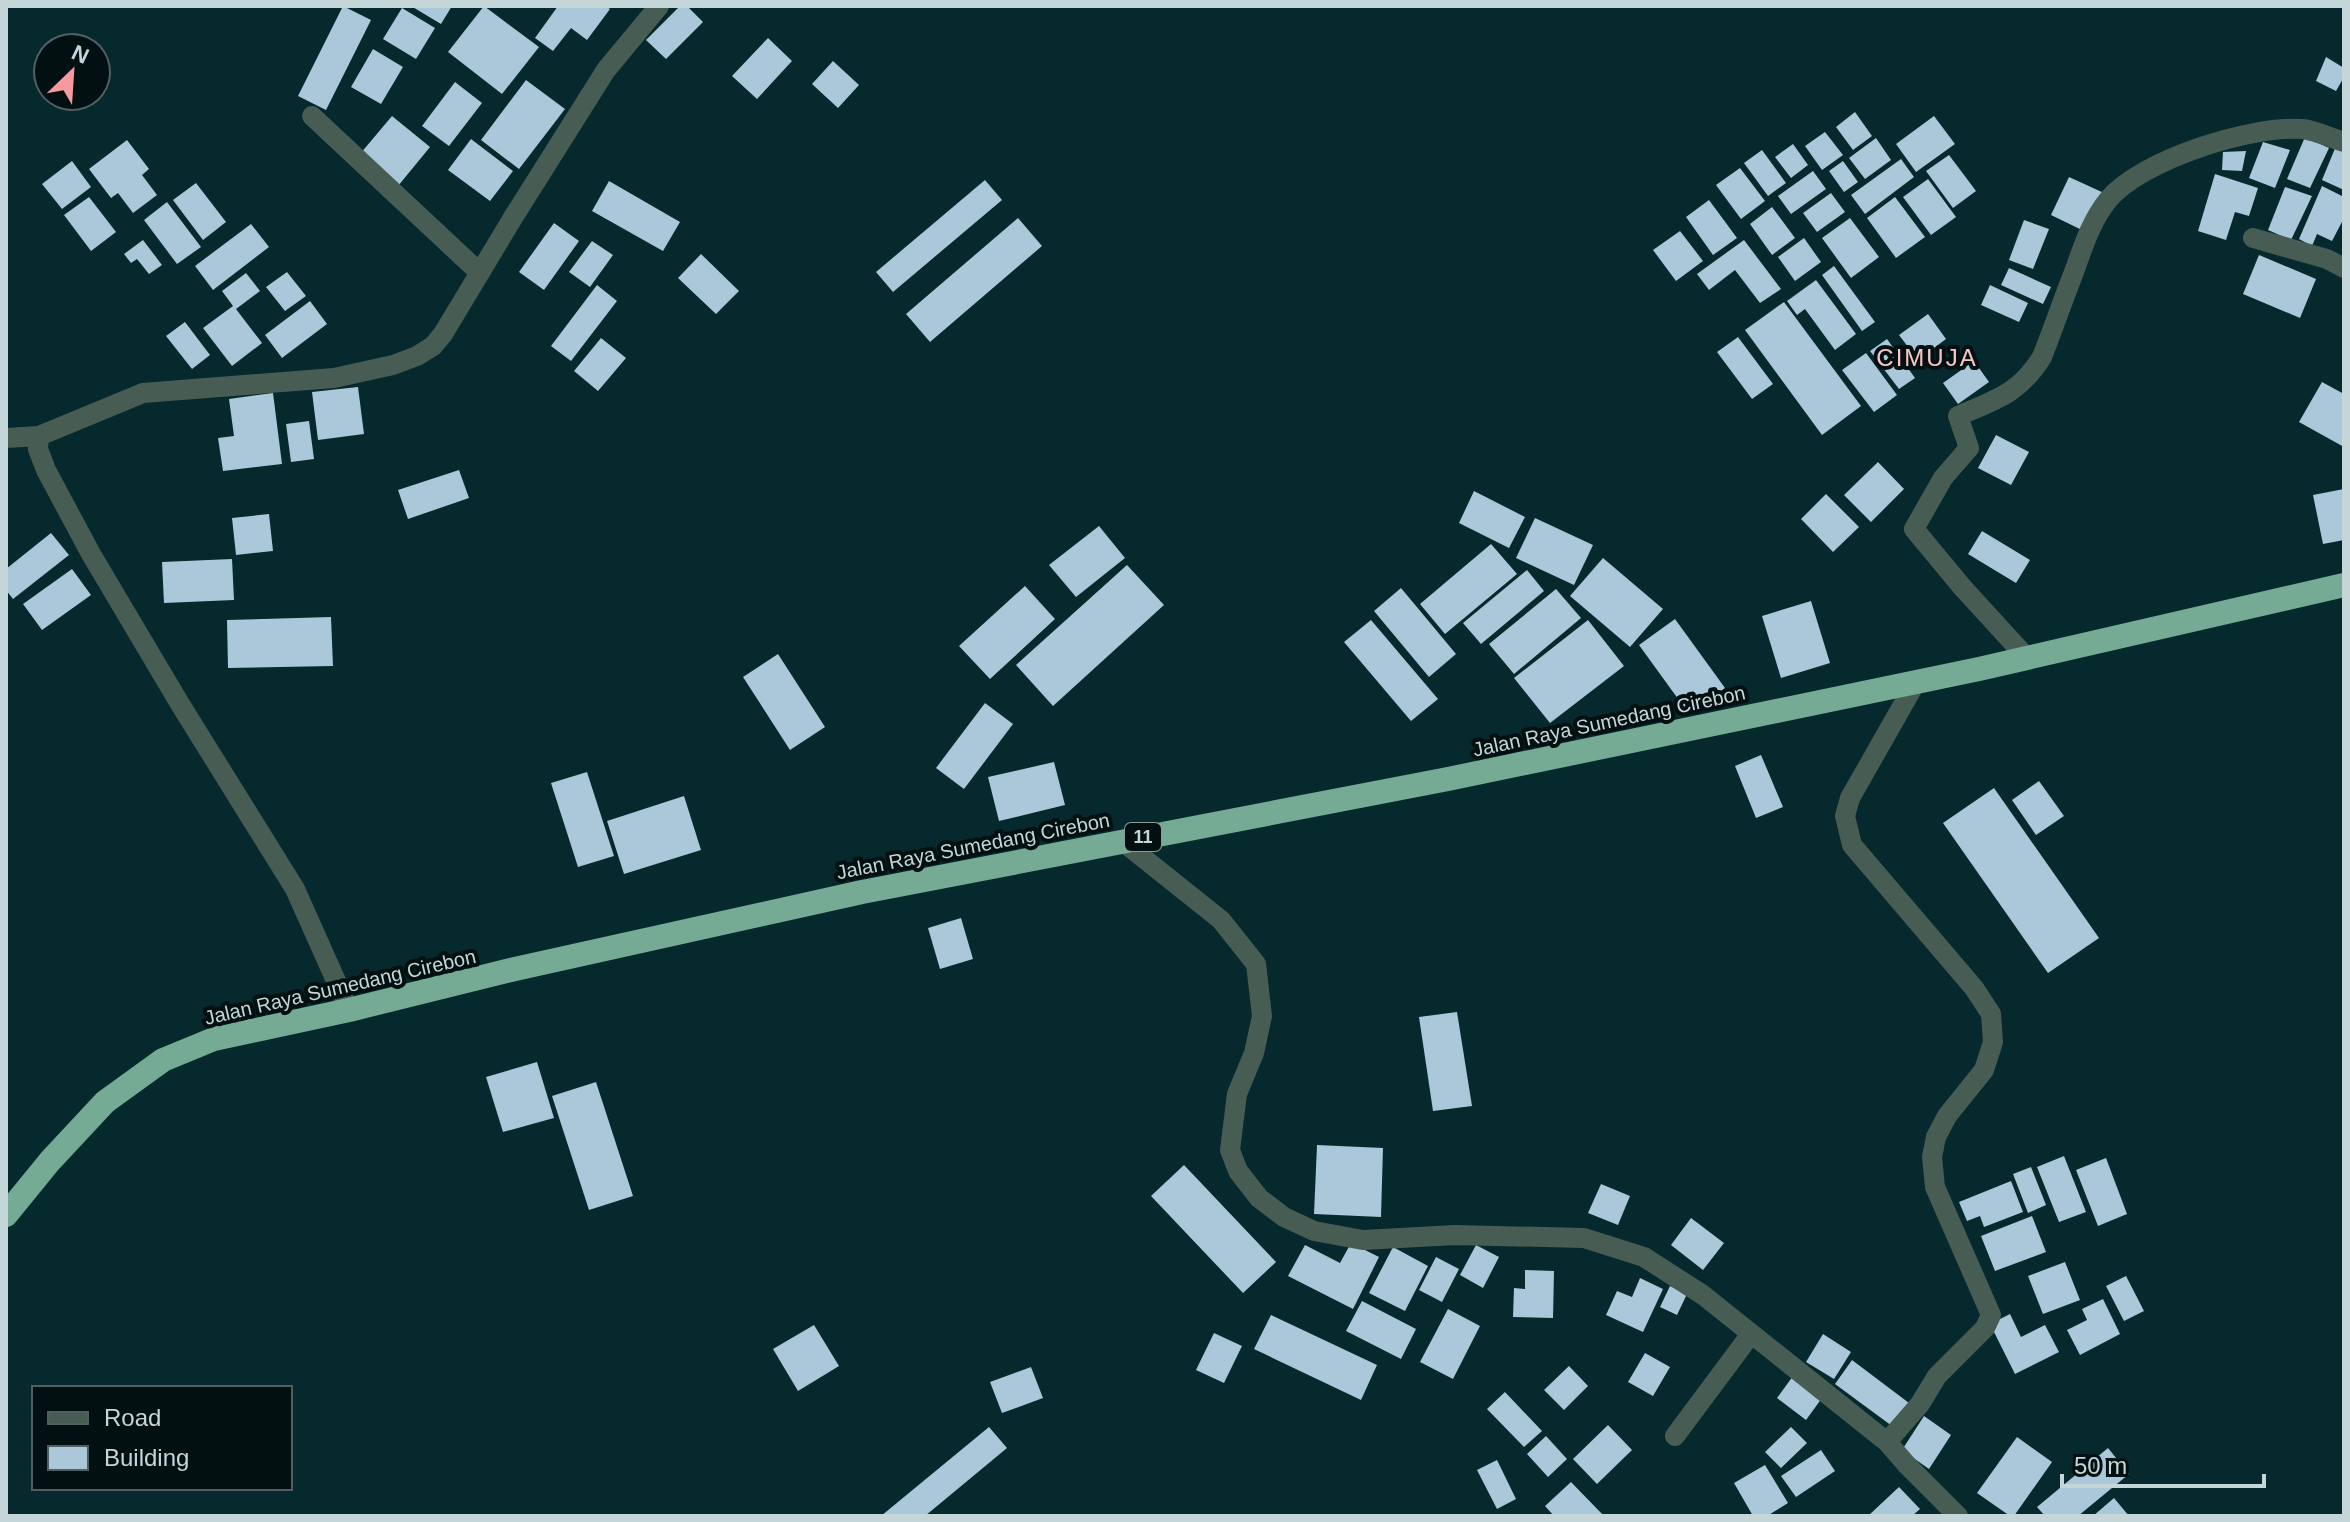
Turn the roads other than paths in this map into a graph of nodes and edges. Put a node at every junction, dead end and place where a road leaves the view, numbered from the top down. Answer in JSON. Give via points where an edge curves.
{"nodes":[{"id":1,"x":659,"y":6,"type":"edge"},
{"id":2,"x":312,"y":116,"type":"dead end"},
{"id":3,"x":2344,"y":142,"type":"edge"},
{"id":4,"x":2253,"y":238,"type":"dead end"},
{"id":5,"x":2344,"y":268,"type":"edge"},
{"id":6,"x":480,"y":273,"type":"junction"},
{"id":7,"x":39,"y":436,"type":"junction"},
{"id":8,"x":6,"y":438,"type":"edge"},
{"id":9,"x":2344,"y":585,"type":"edge"},
{"id":10,"x":2027,"y":658,"type":"junction"},
{"id":11,"x":1916,"y":682,"type":"junction"},
{"id":12,"x":1122,"y":841,"type":"junction"},
{"id":13,"x":349,"y":1010,"type":"junction"},
{"id":14,"x":6,"y":1215,"type":"edge"},
{"id":15,"x":1751,"y":1334,"type":"junction"},
{"id":16,"x":1675,"y":1436,"type":"dead end"},
{"id":17,"x":1887,"y":1442,"type":"junction"},
{"id":18,"x":1958,"y":1516,"type":"edge"}],
"edges":[{"from":1,"to":6,"type":"street","via":[[606,70]]},
{"from":2,"to":6,"type":"street"},
{"from":3,"to":10,"type":"street","via":[[2303,129],[2226,140],[2121,185],[2091,228],[2035,368],[2012,391],[1958,416],[1969,448],[1943,478],[1914,529]]},
{"from":4,"to":5,"type":"street"},
{"from":6,"to":7,"type":"street","via":[[433,346],[393,365],[334,378],[143,393]]},
{"from":7,"to":8,"type":"street"},
{"from":7,"to":13,"type":"street","via":[[46,470],[83,540],[295,889]]},
{"from":9,"to":10,"type":"highway","name":"Jalan Raya Sumedang Cirebon","number":"11"},
{"from":10,"to":11,"type":"highway","name":"Jalan Raya Sumedang Cirebon","number":"11"},
{"from":11,"to":12,"type":"highway","name":"Jalan Raya Sumedang Cirebon","number":"11"},
{"from":11,"to":17,"type":"street","via":[[1850,798],[1845,816],[1852,845],[1991,1014],[1993,1042],[1984,1070],[1947,1116],[1932,1157],[1935,1187],[1991,1315]]},
{"from":12,"to":13,"type":"highway","name":"Jalan Raya Sumedang Cirebon","number":"11","via":[[847,895]]},
{"from":12,"to":15,"type":"street","via":[[1221,920],[1256,964],[1262,1016],[1237,1094],[1230,1150],[1238,1171],[1259,1198],[1314,1231],[1363,1240],[1455,1235],[1584,1238],[1644,1257]]},
{"from":13,"to":14,"type":"highway","name":"Jalan Raya Sumedang Cirebon","number":"11","via":[[214,1039],[163,1060],[105,1102]]},
{"from":15,"to":16,"type":"street"},
{"from":15,"to":17,"type":"street"},
{"from":17,"to":18,"type":"street"}]}
